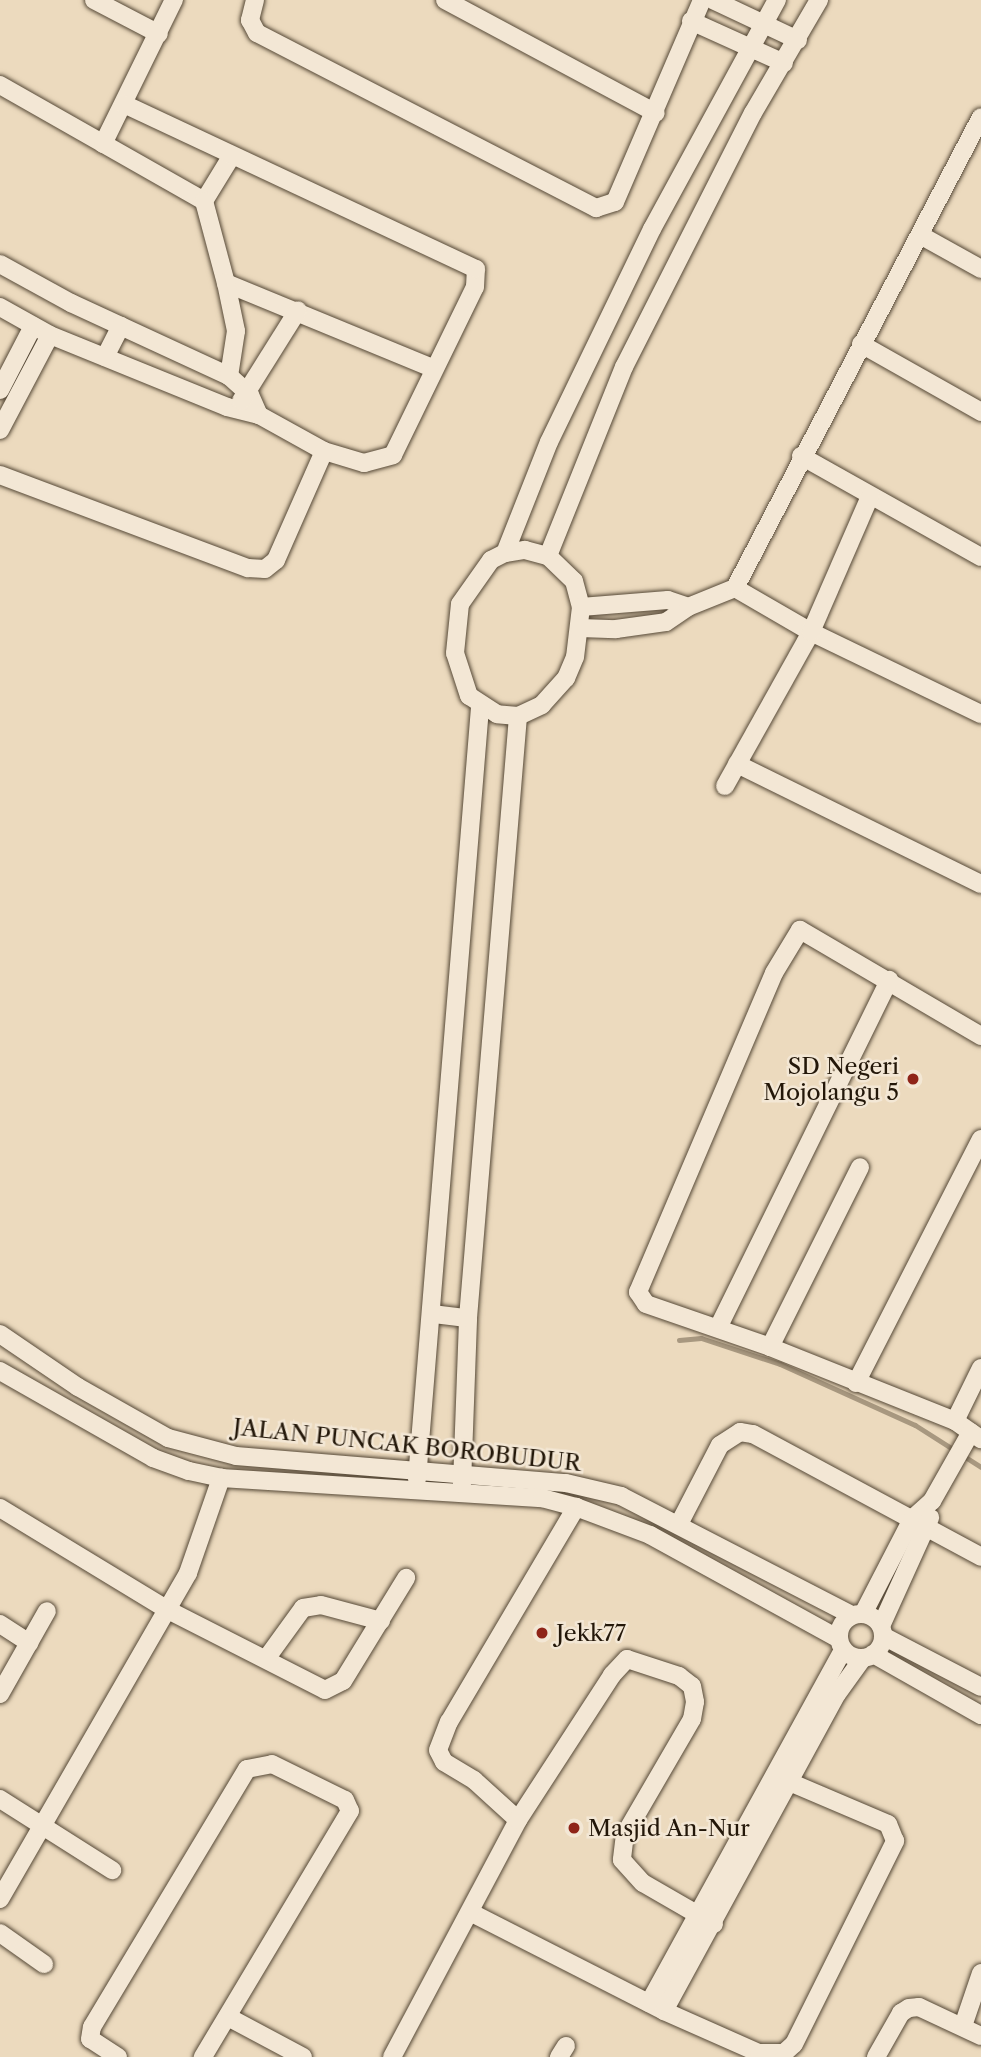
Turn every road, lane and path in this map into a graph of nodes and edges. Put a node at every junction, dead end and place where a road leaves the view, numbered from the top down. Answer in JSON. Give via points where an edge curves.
{"nodes":[{"id":1,"x":94,"y":0,"type":"edge"},
{"id":2,"x":174,"y":0,"type":"edge"},
{"id":3,"x":255,"y":0,"type":"edge"},
{"id":4,"x":445,"y":0,"type":"edge"},
{"id":5,"x":702,"y":0,"type":"edge"},
{"id":6,"x":713,"y":0,"type":"edge"},
{"id":7,"x":777,"y":0,"type":"edge"},
{"id":8,"x":819,"y":0,"type":"edge"},
{"id":9,"x":691,"y":22,"type":"junction"},
{"id":10,"x":764,"y":24,"type":"junction"},
{"id":11,"x":159,"y":34,"type":"junction"},
{"id":12,"x":798,"y":40,"type":"junction"},
{"id":13,"x":749,"y":48,"type":"junction"},
{"id":14,"x":784,"y":64,"type":"junction"},
{"id":15,"x":0,"y":85,"type":"edge"},
{"id":16,"x":124,"y":104,"type":"junction"},
{"id":17,"x":656,"y":113,"type":"junction"},
{"id":18,"x":981,"y":117,"type":"edge"},
{"id":19,"x":975,"y":141,"type":"edge"},
{"id":20,"x":103,"y":144,"type":"junction"},
{"id":21,"x":231,"y":157,"type":"junction"},
{"id":22,"x":204,"y":201,"type":"junction"},
{"id":23,"x":920,"y":235,"type":"junction"},
{"id":24,"x":0,"y":264,"type":"edge"},
{"id":25,"x":981,"y":269,"type":"edge"},
{"id":26,"x":226,"y":282,"type":"junction"},
{"id":27,"x":0,"y":307,"type":"edge"},
{"id":28,"x":298,"y":310,"type":"junction"},
{"id":29,"x":33,"y":326,"type":"junction"},
{"id":30,"x":121,"y":326,"type":"junction"},
{"id":31,"x":50,"y":335,"type":"junction"},
{"id":32,"x":861,"y":344,"type":"junction"},
{"id":33,"x":105,"y":357,"type":"junction"},
{"id":34,"x":432,"y":368,"type":"junction"},
{"id":35,"x":229,"y":376,"type":"junction"},
{"id":36,"x":0,"y":390,"type":"edge"},
{"id":37,"x":244,"y":390,"type":"junction"},
{"id":38,"x":237,"y":410,"type":"junction"},
{"id":39,"x":981,"y":412,"type":"edge"},
{"id":40,"x":259,"y":415,"type":"junction"},
{"id":41,"x":0,"y":430,"type":"edge"},
{"id":42,"x":324,"y":451,"type":"junction"},
{"id":43,"x":801,"y":456,"type":"junction"},
{"id":44,"x":0,"y":475,"type":"edge"},
{"id":45,"x":870,"y":496,"type":"junction"},
{"id":46,"x":505,"y":553,"type":"junction"},
{"id":47,"x":548,"y":556,"type":"junction"},
{"id":48,"x":981,"y":557,"type":"edge"},
{"id":49,"x":735,"y":588,"type":"junction"},
{"id":50,"x":581,"y":607,"type":"junction"},
{"id":51,"x":688,"y":607,"type":"junction"},
{"id":52,"x":580,"y":628,"type":"junction"},
{"id":53,"x":811,"y":632,"type":"junction"},
{"id":54,"x":480,"y":707,"type":"junction"},
{"id":55,"x":981,"y":715,"type":"edge"},
{"id":56,"x":518,"y":716,"type":"junction"},
{"id":57,"x":737,"y":764,"type":"junction"},
{"id":58,"x":725,"y":786,"type":"dead end"},
{"id":59,"x":981,"y":884,"type":"edge"},
{"id":60,"x":889,"y":980,"type":"junction"},
{"id":61,"x":981,"y":1036,"type":"edge"},
{"id":62,"x":981,"y":1139,"type":"edge"},
{"id":63,"x":860,"y":1167,"type":"dead end"},
{"id":64,"x":433,"y":1314,"type":"junction"},
{"id":65,"x":468,"y":1318,"type":"junction"},
{"id":66,"x":718,"y":1328,"type":"junction"},
{"id":67,"x":0,"y":1334,"type":"edge"},
{"id":68,"x":770,"y":1347,"type":"junction"},
{"id":69,"x":981,"y":1368,"type":"edge"},
{"id":70,"x":0,"y":1371,"type":"edge"},
{"id":71,"x":856,"y":1383,"type":"junction"},
{"id":72,"x":78,"y":1387,"type":"junction"},
{"id":73,"x":65,"y":1409,"type":"junction"},
{"id":74,"x":955,"y":1421,"type":"junction"},
{"id":75,"x":973,"y":1437,"type":"edge"},
{"id":76,"x":417,"y":1469,"type":"junction"},
{"id":77,"x":463,"y":1473,"type":"junction"},
{"id":78,"x":221,"y":1478,"type":"junction"},
{"id":79,"x":416,"y":1489,"type":"junction"},
{"id":80,"x":461,"y":1493,"type":"junction"},
{"id":81,"x":932,"y":1501,"type":"junction"},
{"id":82,"x":576,"y":1507,"type":"junction"},
{"id":83,"x":0,"y":1508,"type":"edge"},
{"id":84,"x":912,"y":1519,"type":"junction"},
{"id":85,"x":679,"y":1524,"type":"junction"},
{"id":86,"x":928,"y":1529,"type":"junction"},
{"id":87,"x":981,"y":1557,"type":"edge"},
{"id":88,"x":405,"y":1578,"type":"dead end"},
{"id":89,"x":166,"y":1609,"type":"junction"},
{"id":90,"x":47,"y":1611,"type":"dead end"},
{"id":91,"x":857,"y":1615,"type":"junction"},
{"id":92,"x":381,"y":1621,"type":"junction"},
{"id":93,"x":0,"y":1624,"type":"edge"},
{"id":94,"x":882,"y":1631,"type":"junction"},
{"id":95,"x":29,"y":1643,"type":"junction"},
{"id":96,"x":841,"y":1645,"type":"junction"},
{"id":97,"x":868,"y":1656,"type":"junction"},
{"id":98,"x":266,"y":1659,"type":"junction"},
{"id":99,"x":2,"y":1684,"type":"edge"},
{"id":100,"x":981,"y":1687,"type":"edge"},
{"id":101,"x":981,"y":1715,"type":"edge"},
{"id":102,"x":792,"y":1783,"type":"junction"},
{"id":103,"x":0,"y":1799,"type":"edge"},
{"id":104,"x":518,"y":1820,"type":"junction"},
{"id":105,"x":43,"y":1824,"type":"junction"},
{"id":106,"x":737,"y":1844,"type":"junction"},
{"id":107,"x":754,"y":1853,"type":"junction"},
{"id":108,"x":112,"y":1870,"type":"dead end"},
{"id":109,"x":0,"y":1899,"type":"edge"},
{"id":110,"x":472,"y":1913,"type":"junction"},
{"id":111,"x":706,"y":1919,"type":"junction"},
{"id":112,"x":0,"y":1933,"type":"edge"},
{"id":113,"x":44,"y":1964,"type":"dead end"},
{"id":114,"x":981,"y":1973,"type":"edge"},
{"id":115,"x":656,"y":2007,"type":"junction"},
{"id":116,"x":228,"y":2017,"type":"junction"},
{"id":117,"x":963,"y":2026,"type":"junction"},
{"id":118,"x":981,"y":2036,"type":"edge"},
{"id":119,"x":118,"y":2057,"type":"edge"},
{"id":120,"x":203,"y":2057,"type":"edge"},
{"id":121,"x":303,"y":2057,"type":"edge"},
{"id":122,"x":392,"y":2057,"type":"edge"},
{"id":123,"x":876,"y":2057,"type":"edge"}],
"edges":[{"from":1,"to":11,"type":"street"},
{"from":2,"to":11,"type":"street"},
{"from":3,"to":17,"type":"street","via":[[250,20],[257,33],[596,208],[615,202]]},
{"from":4,"to":17,"type":"street"},
{"from":5,"to":9,"type":"street"},
{"from":6,"to":10,"type":"street"},
{"from":7,"to":10,"type":"street"},
{"from":8,"to":12,"type":"street"},
{"from":9,"to":13,"type":"street"},
{"from":9,"to":17,"type":"street"},
{"from":10,"to":12,"type":"street"},
{"from":10,"to":13,"type":"street"},
{"from":11,"to":16,"type":"street"},
{"from":12,"to":14,"type":"street"},
{"from":13,"to":14,"type":"street"},
{"from":13,"to":46,"type":"street","via":[[652,229],[580,379]]},
{"from":14,"to":47,"type":"street","via":[[753,113],[624,366]]},
{"from":15,"to":20,"type":"street"},
{"from":16,"to":20,"type":"street"},
{"from":16,"to":21,"type":"street"},
{"from":18,"to":19,"type":"street"},
{"from":19,"to":23,"type":"street"},
{"from":20,"to":22,"type":"street"},
{"from":21,"to":22,"type":"street"},
{"from":21,"to":34,"type":"street","via":[[476,270],[472,294]]},
{"from":22,"to":26,"type":"street"},
{"from":23,"to":25,"type":"street"},
{"from":23,"to":32,"type":"street"},
{"from":24,"to":30,"type":"street"},
{"from":26,"to":28,"type":"street"},
{"from":26,"to":35,"type":"street","via":[[236,331]]},
{"from":27,"to":29,"type":"street"},
{"from":28,"to":34,"type":"street"},
{"from":28,"to":37,"type":"street"},
{"from":29,"to":31,"type":"street"},
{"from":29,"to":36,"type":"street"},
{"from":30,"to":33,"type":"street"},
{"from":30,"to":35,"type":"street"},
{"from":31,"to":33,"type":"street"},
{"from":31,"to":41,"type":"street"},
{"from":32,"to":39,"type":"street"},
{"from":32,"to":43,"type":"street"},
{"from":33,"to":38,"type":"street"},
{"from":34,"to":42,"type":"street","via":[[393,455],[364,463]]},
{"from":35,"to":37,"type":"street"},
{"from":37,"to":38,"type":"street"},
{"from":37,"to":40,"type":"street"},
{"from":38,"to":40,"type":"street"},
{"from":40,"to":42,"type":"street"},
{"from":42,"to":44,"type":"street","via":[[276,560],[265,569],[248,568]]},
{"from":43,"to":45,"type":"street"},
{"from":43,"to":49,"type":"street","via":[[751,565]]},
{"from":45,"to":48,"type":"street"},
{"from":45,"to":53,"type":"street"},
{"from":46,"to":47,"type":"street","via":[[525,550]]},
{"from":46,"to":54,"type":"street","via":[[491,560],[460,604],[456,630],[462,680]]},
{"from":47,"to":50,"type":"street","via":[[574,581]]},
{"from":49,"to":51,"type":"street"},
{"from":49,"to":53,"type":"street"},
{"from":50,"to":51,"type":"street","via":[[668,600]]},
{"from":50,"to":52,"type":"street"},
{"from":51,"to":52,"type":"street","via":[[666,622],[616,629]]},
{"from":52,"to":56,"type":"street","via":[[566,678],[542,705]]},
{"from":53,"to":55,"type":"street"},
{"from":53,"to":57,"type":"street"},
{"from":54,"to":56,"type":"street"},
{"from":54,"to":64,"type":"street"},
{"from":56,"to":65,"type":"street"},
{"from":57,"to":58,"type":"street"},
{"from":57,"to":59,"type":"street"},
{"from":60,"to":61,"type":"street"},
{"from":60,"to":66,"type":"street"},
{"from":60,"to":66,"type":"street","via":[[800,930],[774,973],[638,1292],[646,1304]]},
{"from":62,"to":71,"type":"street"},
{"from":63,"to":68,"type":"street"},
{"from":64,"to":65,"type":"street"},
{"from":64,"to":76,"type":"street"},
{"from":65,"to":77,"type":"street"},
{"from":66,"to":68,"type":"street"},
{"from":67,"to":72,"type":"street","name":"JALAN PUNCAK BOROBUDUR"},
{"from":68,"to":71,"type":"street"},
{"from":69,"to":74,"type":"street"},
{"from":70,"to":73,"type":"street","name":"JALAN PUNCAK BOROBUDUR"},
{"from":71,"to":74,"type":"street"},
{"from":72,"to":73,"type":"street"},
{"from":72,"to":76,"type":"street","name":"JALAN PUNCAK BOROBUDUR","via":[[168,1437],[236,1455]]},
{"from":73,"to":78,"type":"street","name":"JALAN PUNCAK BOROBUDUR","via":[[153,1458]]},
{"from":74,"to":75,"type":"street"},
{"from":75,"to":81,"type":"street"},
{"from":76,"to":77,"type":"street","name":"JALAN PUNCAK BOROBUDUR"},
{"from":76,"to":79,"type":"street"},
{"from":77,"to":80,"type":"street"},
{"from":77,"to":85,"type":"street","name":"JALAN PUNCAK BOROBUDUR","via":[[566,1483],[621,1496]]},
{"from":78,"to":79,"type":"street","name":"JALAN PUNCAK BOROBUDUR"},
{"from":78,"to":89,"type":"street","via":[[188,1573]]},
{"from":79,"to":80,"type":"street","name":"JALAN PUNCAK BOROBUDUR"},
{"from":80,"to":82,"type":"street","name":"JALAN PUNCAK BOROBUDUR","via":[[542,1499]]},
{"from":81,"to":84,"type":"street"},
{"from":81,"to":86,"type":"street"},
{"from":82,"to":96,"type":"street","name":"JALAN PUNCAK BOROBUDUR","via":[[650,1535]]},
{"from":82,"to":104,"type":"street","via":[[449,1722],[438,1750],[444,1762],[474,1780]]},
{"from":83,"to":89,"type":"street"},
{"from":84,"to":85,"type":"street","via":[[740,1432],[720,1445]]},
{"from":84,"to":86,"type":"street"},
{"from":84,"to":91,"type":"street"},
{"from":85,"to":91,"type":"street","name":"JALAN PUNCAK BOROBUDUR"},
{"from":86,"to":87,"type":"street"},
{"from":86,"to":94,"type":"street"},
{"from":88,"to":92,"type":"street"},
{"from":89,"to":98,"type":"street"},
{"from":89,"to":105,"type":"street"},
{"from":90,"to":95,"type":"street"},
{"from":91,"to":94,"type":"street","name":"JALAN PUNCAK BOROBUDUR"},
{"from":91,"to":96,"type":"street","via":[[841,1625]]},
{"from":92,"to":98,"type":"street","via":[[321,1605],[303,1608]]},
{"from":92,"to":98,"type":"street","via":[[335,1689],[312,1687]]},
{"from":93,"to":95,"type":"street"},
{"from":94,"to":97,"type":"street"},
{"from":94,"to":100,"type":"street"},
{"from":95,"to":99,"type":"street"},
{"from":96,"to":97,"type":"street","name":"JALAN PUNCAK BOROBUDUR"},
{"from":96,"to":106,"type":"street"},
{"from":97,"to":101,"type":"street"},
{"from":97,"to":102,"type":"street","via":[[837,1694]]},
{"from":102,"to":107,"type":"street"},
{"from":102,"to":115,"type":"street","via":[[888,1824],[895,1837],[794,2044],[776,2055],[759,2053]]},
{"from":103,"to":105,"type":"street"},
{"from":104,"to":110,"type":"street"},
{"from":104,"to":111,"type":"street","via":[[620,1664],[627,1659],[640,1661],[679,1676],[692,1686],[692,1719],[631,1822],[621,1848],[622,1860],[643,1883]]},
{"from":105,"to":108,"type":"street"},
{"from":105,"to":109,"type":"street"},
{"from":106,"to":107,"type":"street"},
{"from":106,"to":111,"type":"street"},
{"from":107,"to":111,"type":"street"},
{"from":110,"to":115,"type":"street"},
{"from":110,"to":122,"type":"street"},
{"from":111,"to":115,"type":"street"},
{"from":112,"to":113,"type":"street"},
{"from":114,"to":117,"type":"street"},
{"from":116,"to":119,"type":"street","via":[[350,1811],[345,1800],[272,1764],[247,1769],[92,2026],[90,2039]]},
{"from":116,"to":120,"type":"street"},
{"from":116,"to":121,"type":"street"},
{"from":117,"to":118,"type":"street"},
{"from":117,"to":123,"type":"street","via":[[919,2007],[909,2008]]}]}
